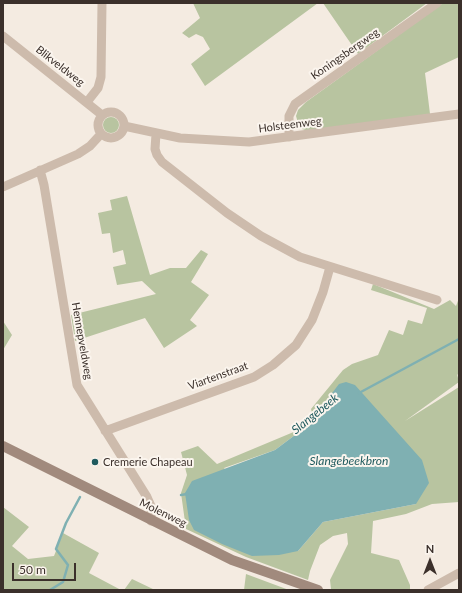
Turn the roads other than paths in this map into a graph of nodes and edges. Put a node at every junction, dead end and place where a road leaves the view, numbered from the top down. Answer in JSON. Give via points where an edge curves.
{"nodes":[{"id":1,"x":102,"y":3,"type":"edge"},
{"id":2,"x":437,"y":3,"type":"edge"},
{"id":3,"x":3,"y":36,"type":"edge"},
{"id":4,"x":87,"y":102,"type":"junction"},
{"id":5,"x":459,"y":114,"type":"edge"},
{"id":6,"x":102,"y":115,"type":"junction"},
{"id":7,"x":124,"y":126,"type":"junction"},
{"id":8,"x":101,"y":134,"type":"junction"},
{"id":9,"x":156,"y":134,"type":"junction"},
{"id":10,"x":289,"y":137,"type":"junction"},
{"id":11,"x":40,"y":170,"type":"junction"},
{"id":12,"x":3,"y":187,"type":"edge"},
{"id":13,"x":330,"y":267,"type":"junction"},
{"id":14,"x":437,"y":300,"type":"dead end"},
{"id":15,"x":106,"y":431,"type":"junction"},
{"id":16,"x":3,"y":446,"type":"edge"},
{"id":17,"x":151,"y":520,"type":"junction"},
{"id":18,"x":459,"y":573,"type":"edge"},
{"id":19,"x":318,"y":590,"type":"edge"},
{"id":20,"x":428,"y":590,"type":"edge"}],
"edges":[{"from":1,"to":4,"type":"street","via":[[101,77],[98,88]]},
{"from":2,"to":10,"type":"street","name":"Koningsbergweg","via":[[295,104],[289,116]]},
{"from":3,"to":4,"type":"street","name":"Blikveldweg"},
{"from":4,"to":6,"type":"street","name":"Blikveldweg"},
{"from":5,"to":10,"type":"street","name":"Holsteenweg"},
{"from":6,"to":7,"type":"street","via":[[109,112],[118,113],[123,119]]},
{"from":6,"to":8,"type":"street","via":[[98,126]]},
{"from":7,"to":8,"type":"street","via":[[116,137],[108,138]]},
{"from":7,"to":9,"type":"street","name":"Holsteenweg"},
{"from":8,"to":11,"type":"street","via":[[78,154]]},
{"from":9,"to":10,"type":"street","name":"Holsteenweg","via":[[212,141],[249,142]]},
{"from":9,"to":13,"type":"street","via":[[155,149],[159,159],[227,213],[261,236],[300,256]]},
{"from":11,"to":12,"type":"street"},
{"from":11,"to":15,"type":"street","name":"Hennepveldweg","via":[[74,372],[82,396]]},
{"from":13,"to":14,"type":"street"},
{"from":13,"to":15,"type":"street","name":"Viartenstraat","via":[[312,320],[296,345],[273,365],[254,377]]},
{"from":15,"to":17,"type":"street","name":"Hennepveldweg","via":[[147,497],[151,506]]},
{"from":16,"to":17,"type":"street","name":"Molenweg"},
{"from":17,"to":19,"type":"street","name":"Molenweg","via":[[232,560]]},
{"from":18,"to":20,"type":"street"}]}
